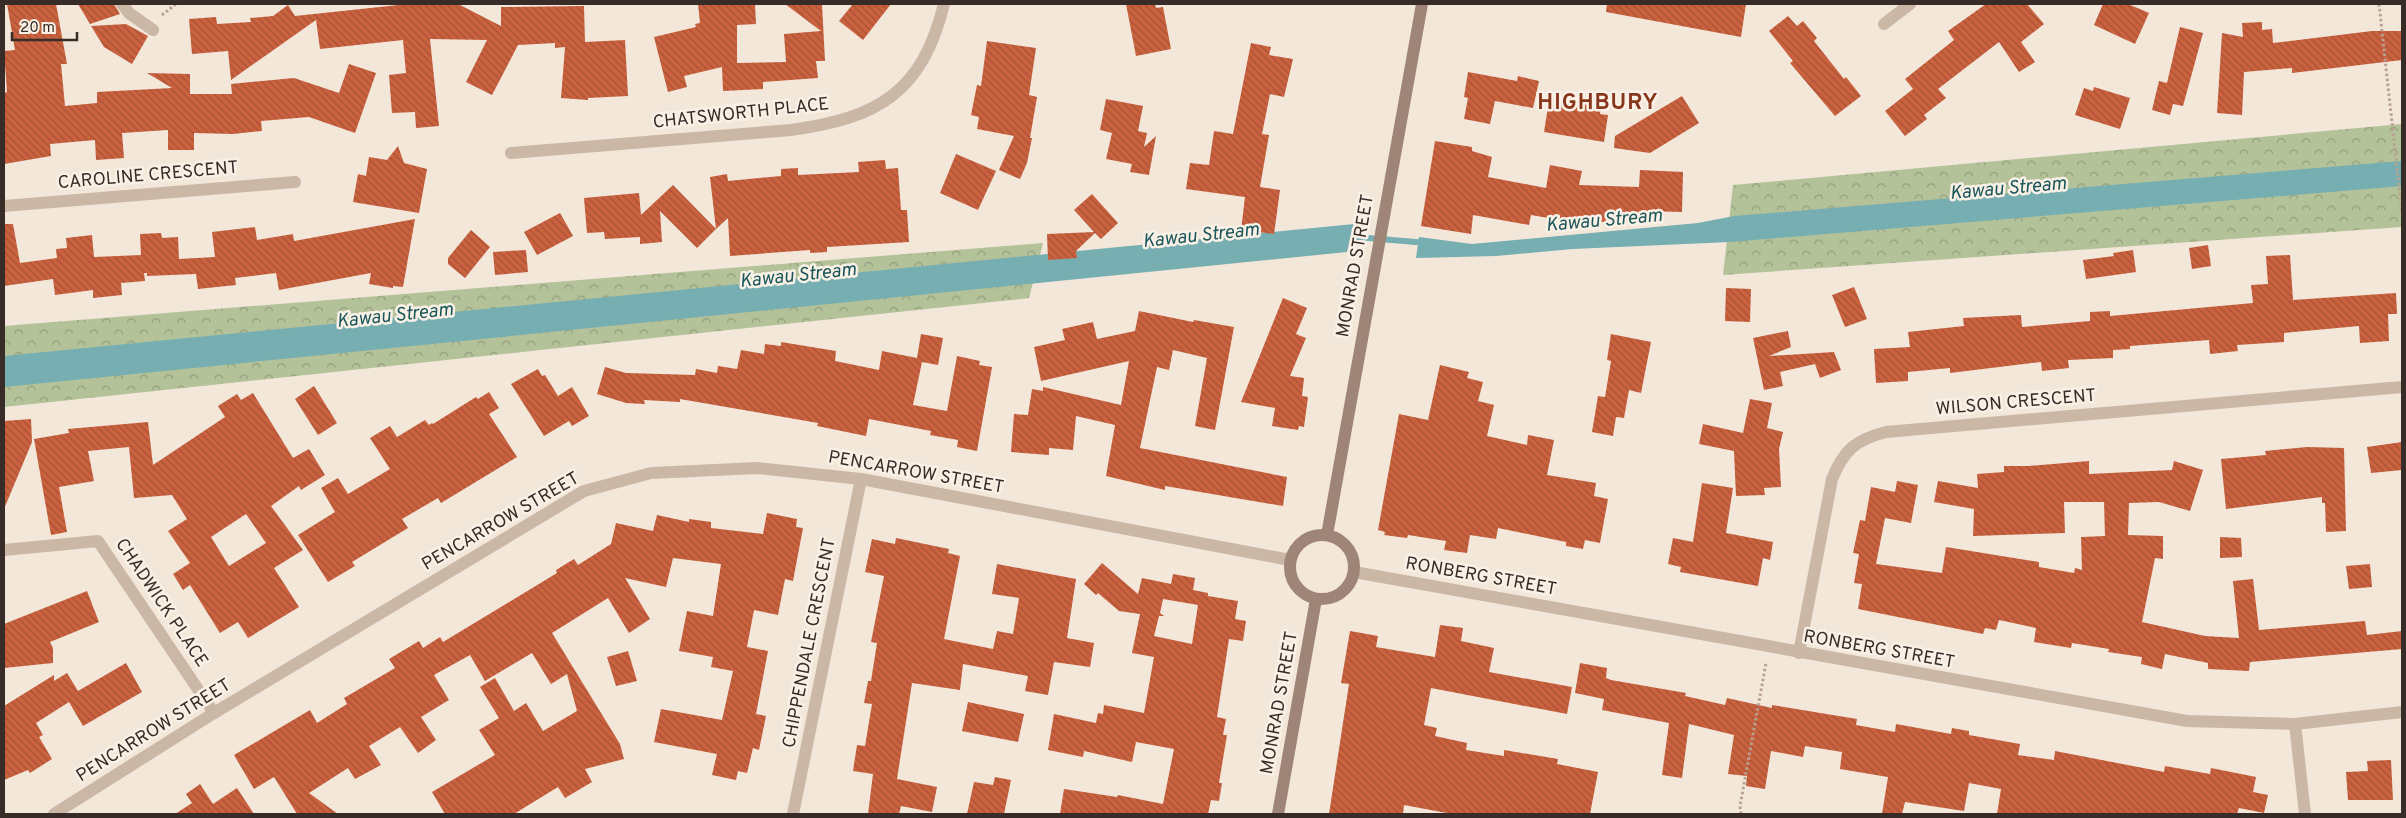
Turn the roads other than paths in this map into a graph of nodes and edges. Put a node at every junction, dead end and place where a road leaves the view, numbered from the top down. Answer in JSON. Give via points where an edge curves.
{"nodes":[{"id":1,"x":122,"y":4,"type":"edge"},
{"id":2,"x":944,"y":4,"type":"edge"},
{"id":3,"x":1422,"y":4,"type":"edge"},
{"id":4,"x":1910,"y":4,"type":"edge"},
{"id":5,"x":1884,"y":24,"type":"dead end"},
{"id":6,"x":153,"y":30,"type":"dead end"},
{"id":7,"x":511,"y":153,"type":"dead end"},
{"id":8,"x":295,"y":182,"type":"dead end"},
{"id":9,"x":4,"y":206,"type":"edge"},
{"id":10,"x":2402,"y":387,"type":"edge"},
{"id":11,"x":861,"y":479,"type":"junction"},
{"id":12,"x":1327,"y":536,"type":"junction"},
{"id":13,"x":4,"y":550,"type":"edge"},
{"id":14,"x":1290,"y":560,"type":"junction"},
{"id":15,"x":1354,"y":572,"type":"junction"},
{"id":16,"x":1316,"y":599,"type":"junction"},
{"id":17,"x":1799,"y":653,"type":"junction"},
{"id":18,"x":2402,"y":712,"type":"edge"},
{"id":19,"x":214,"y":713,"type":"junction"},
{"id":20,"x":2295,"y":724,"type":"junction"},
{"id":21,"x":54,"y":814,"type":"edge"},
{"id":22,"x":793,"y":814,"type":"edge"},
{"id":23,"x":1278,"y":814,"type":"edge"},
{"id":24,"x":2305,"y":814,"type":"edge"}],
"edges":[{"from":1,"to":6,"type":"street"},
{"from":2,"to":7,"type":"street","name":"CHATSWORTH PLACE","via":[[937,31],[922,64],[899,91],[866,112],[830,124],[791,130]]},
{"from":3,"to":12,"type":"street","name":"MONRAD STREET"},
{"from":4,"to":5,"type":"street"},
{"from":8,"to":9,"type":"street","name":"CAROLINE CRESCENT"},
{"from":10,"to":17,"type":"street","name":"WILSON CRESCENT","via":[[1886,432],[1871,436],[1849,448],[1839,461],[1832,479]]},
{"from":11,"to":14,"type":"street","name":"PENCARROW STREET"},
{"from":11,"to":19,"type":"street","name":"PENCARROW STREET","via":[[757,468],[651,473],[584,491]]},
{"from":11,"to":22,"type":"street","name":"CHIPPENDALE CRESCENT"},
{"from":12,"to":14,"type":"street","via":[[1308,538],[1294,551]]},
{"from":12,"to":15,"type":"street","via":[[1345,544],[1354,562]]},
{"from":13,"to":19,"type":"street","name":"CHADWICK PLACE","via":[[98,541]]},
{"from":14,"to":16,"type":"street","via":[[1290,570],[1298,589]]},
{"from":15,"to":16,"type":"street","via":[[1350,582],[1336,596]]},
{"from":15,"to":17,"type":"street","name":"RONBERG STREET"},
{"from":16,"to":23,"type":"street","name":"MONRAD STREET"},
{"from":17,"to":20,"type":"street","name":"RONBERG STREET","via":[[2187,721]]},
{"from":18,"to":20,"type":"street","name":"RONBERG STREET"},
{"from":19,"to":21,"type":"street","name":"PENCARROW STREET"},
{"from":20,"to":24,"type":"street"}]}
